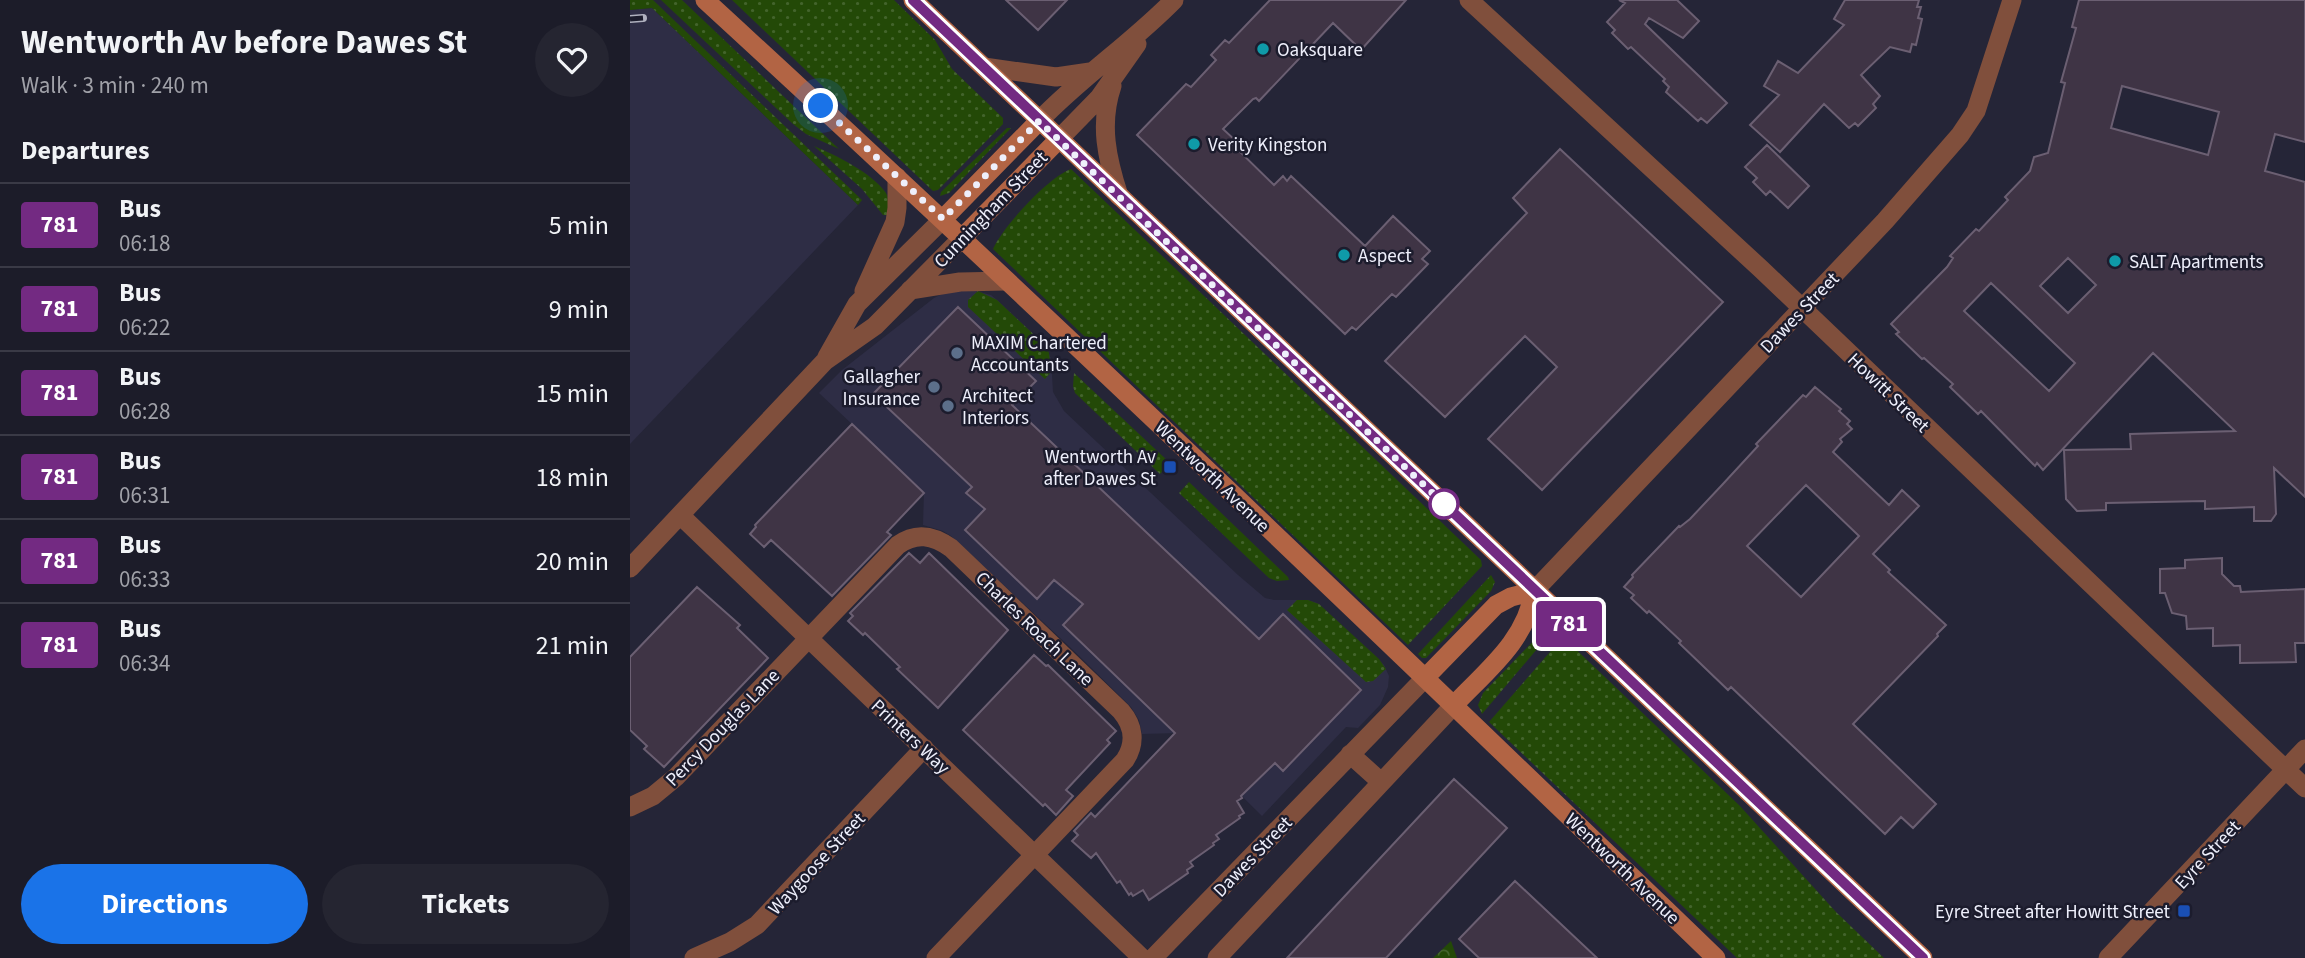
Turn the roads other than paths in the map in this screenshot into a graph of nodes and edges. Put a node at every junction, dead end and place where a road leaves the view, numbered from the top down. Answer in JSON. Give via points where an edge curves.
{"nodes":[{"id":1,"x":705,"y":0,"type":"edge"},
{"id":2,"x":913,"y":0,"type":"edge"},
{"id":3,"x":1174,"y":0,"type":"edge"},
{"id":4,"x":1469,"y":0,"type":"edge"},
{"id":5,"x":2012,"y":0,"type":"edge"},
{"id":6,"x":1152,"y":23,"type":"junction"},
{"id":7,"x":1123,"y":63,"type":"junction"},
{"id":8,"x":984,"y":67,"type":"junction"},
{"id":9,"x":1093,"y":71,"type":"junction"},
{"id":10,"x":1039,"y":121,"type":"junction"},
{"id":11,"x":1059,"y":139,"type":"junction"},
{"id":12,"x":897,"y":177,"type":"junction"},
{"id":13,"x":1119,"y":196,"type":"junction"},
{"id":14,"x":943,"y":219,"type":"junction"},
{"id":15,"x":961,"y":239,"type":"junction"},
{"id":16,"x":1006,"y":281,"type":"junction"},
{"id":17,"x":910,"y":290,"type":"junction"},
{"id":18,"x":857,"y":304,"type":"junction"},
{"id":19,"x":1802,"y":309,"type":"junction"},
{"id":20,"x":825,"y":361,"type":"junction"},
{"id":21,"x":681,"y":515,"type":"junction"},
{"id":22,"x":630,"y":568,"type":"edge"},
{"id":23,"x":1534,"y":591,"type":"junction"},
{"id":24,"x":807,"y":639,"type":"junction"},
{"id":25,"x":1424,"y":678,"type":"junction"},
{"id":26,"x":1454,"y":705,"type":"junction"},
{"id":27,"x":924,"y":748,"type":"junction"},
{"id":28,"x":2305,"y":749,"type":"edge"},
{"id":29,"x":1350,"y":754,"type":"junction"},
{"id":30,"x":2285,"y":769,"type":"junction"},
{"id":31,"x":1381,"y":782,"type":"junction"},
{"id":32,"x":2305,"y":788,"type":"edge"},
{"id":33,"x":630,"y":807,"type":"edge"},
{"id":34,"x":1034,"y":855,"type":"junction"},
{"id":35,"x":1902,"y":936,"type":"junction"},
{"id":36,"x":694,"y":958,"type":"edge"},
{"id":37,"x":936,"y":958,"type":"edge"},
{"id":38,"x":1142,"y":958,"type":"edge"},
{"id":39,"x":1153,"y":958,"type":"edge"},
{"id":40,"x":1217,"y":958,"type":"edge"},
{"id":41,"x":1716,"y":958,"type":"edge"},
{"id":42,"x":1914,"y":958,"type":"edge"},
{"id":43,"x":1923,"y":958,"type":"edge"},
{"id":44,"x":2108,"y":958,"type":"edge"}],
"edges":[{"from":1,"to":12,"type":"main road","name":"Wentworth Avenue"},
{"from":2,"to":8,"type":"main road"},
{"from":3,"to":6,"type":"street","name":"Cunningham Street"},
{"from":4,"to":19,"type":"street","name":"Howitt Street"},
{"from":5,"to":19,"type":"street","name":"Dawes Street","via":[[1976,111],[1960,135]]},
{"from":6,"to":7,"type":"street","name":"Cunningham Street"},
{"from":6,"to":9,"type":"street","name":"Cunningham Street"},
{"from":7,"to":11,"type":"street","name":"Cunningham Street","via":[[1099,98]]},
{"from":7,"to":13,"type":"street","name":"Cunningham Street","via":[[1108,100],[1105,135]]},
{"from":8,"to":9,"type":"street","name":"Cunningham Street","via":[[1056,77]]},
{"from":8,"to":10,"type":"main road"},
{"from":9,"to":10,"type":"street","name":"Cunningham Street"},
{"from":10,"to":11,"type":"main road"},
{"from":10,"to":14,"type":"main road","name":"Cunningham Street"},
{"from":11,"to":13,"type":"main road"},
{"from":11,"to":15,"type":"main road","name":"Cunningham Street"},
{"from":12,"to":14,"type":"main road","name":"Wentworth Avenue"},
{"from":12,"to":18,"type":"street","name":"Cunningham Street","via":[[895,222]]},
{"from":13,"to":23,"type":"main road"},
{"from":14,"to":15,"type":"main road","name":"Wentworth Avenue"},
{"from":14,"to":18,"type":"street","name":"Cunningham Street"},
{"from":15,"to":16,"type":"main road","name":"Wentworth Avenue"},
{"from":15,"to":17,"type":"street","name":"Cunningham Street"},
{"from":16,"to":17,"type":"street","name":"Cunningham Street"},
{"from":16,"to":25,"type":"main road","name":"Wentworth Avenue"},
{"from":17,"to":20,"type":"street","name":"Cunningham Street","via":[[874,326]]},
{"from":18,"to":20,"type":"street","name":"Cunningham Street"},
{"from":19,"to":23,"type":"street","name":"Dawes Street"},
{"from":19,"to":30,"type":"street","name":"Howitt Street"},
{"from":20,"to":21,"type":"street","name":"Cunningham Street"},
{"from":21,"to":22,"type":"street","name":"Cunningham Street"},
{"from":21,"to":24,"type":"street","name":"Printers Way"},
{"from":23,"to":25,"type":"main road","via":[[1496,605]]},
{"from":23,"to":26,"type":"main road","via":[[1520,633]]},
{"from":23,"to":35,"type":"main road"},
{"from":24,"to":27,"type":"street","name":"Printers Way"},
{"from":24,"to":33,"type":"street","name":"Percy Douglas Lane","via":[[676,777]]},
{"from":24,"to":34,"type":"street","name":"Charles Roach Lane","via":[[905,541],[926,536],[951,548],[1121,711],[1131,728],[1132,744],[1125,760]]},
{"from":25,"to":26,"type":"main road","name":"Wentworth Avenue"},
{"from":25,"to":29,"type":"street","name":"Dawes Street"},
{"from":26,"to":31,"type":"street"},
{"from":26,"to":41,"type":"main road","name":"Wentworth Avenue"},
{"from":27,"to":34,"type":"street","name":"Printers Way"},
{"from":27,"to":36,"type":"street","name":"Waygoose Street","via":[[757,925]]},
{"from":28,"to":30,"type":"street","name":"Eyre Street"},
{"from":29,"to":31,"type":"street"},
{"from":29,"to":39,"type":"street","name":"Dawes Street"},
{"from":30,"to":32,"type":"street","name":"Howitt Street"},
{"from":30,"to":44,"type":"street","name":"Eyre Street"},
{"from":31,"to":40,"type":"street"},
{"from":34,"to":37,"type":"street"},
{"from":34,"to":38,"type":"street","name":"Printers Way"},
{"from":35,"to":42,"type":"main road"},
{"from":35,"to":43,"type":"main road"}]}
